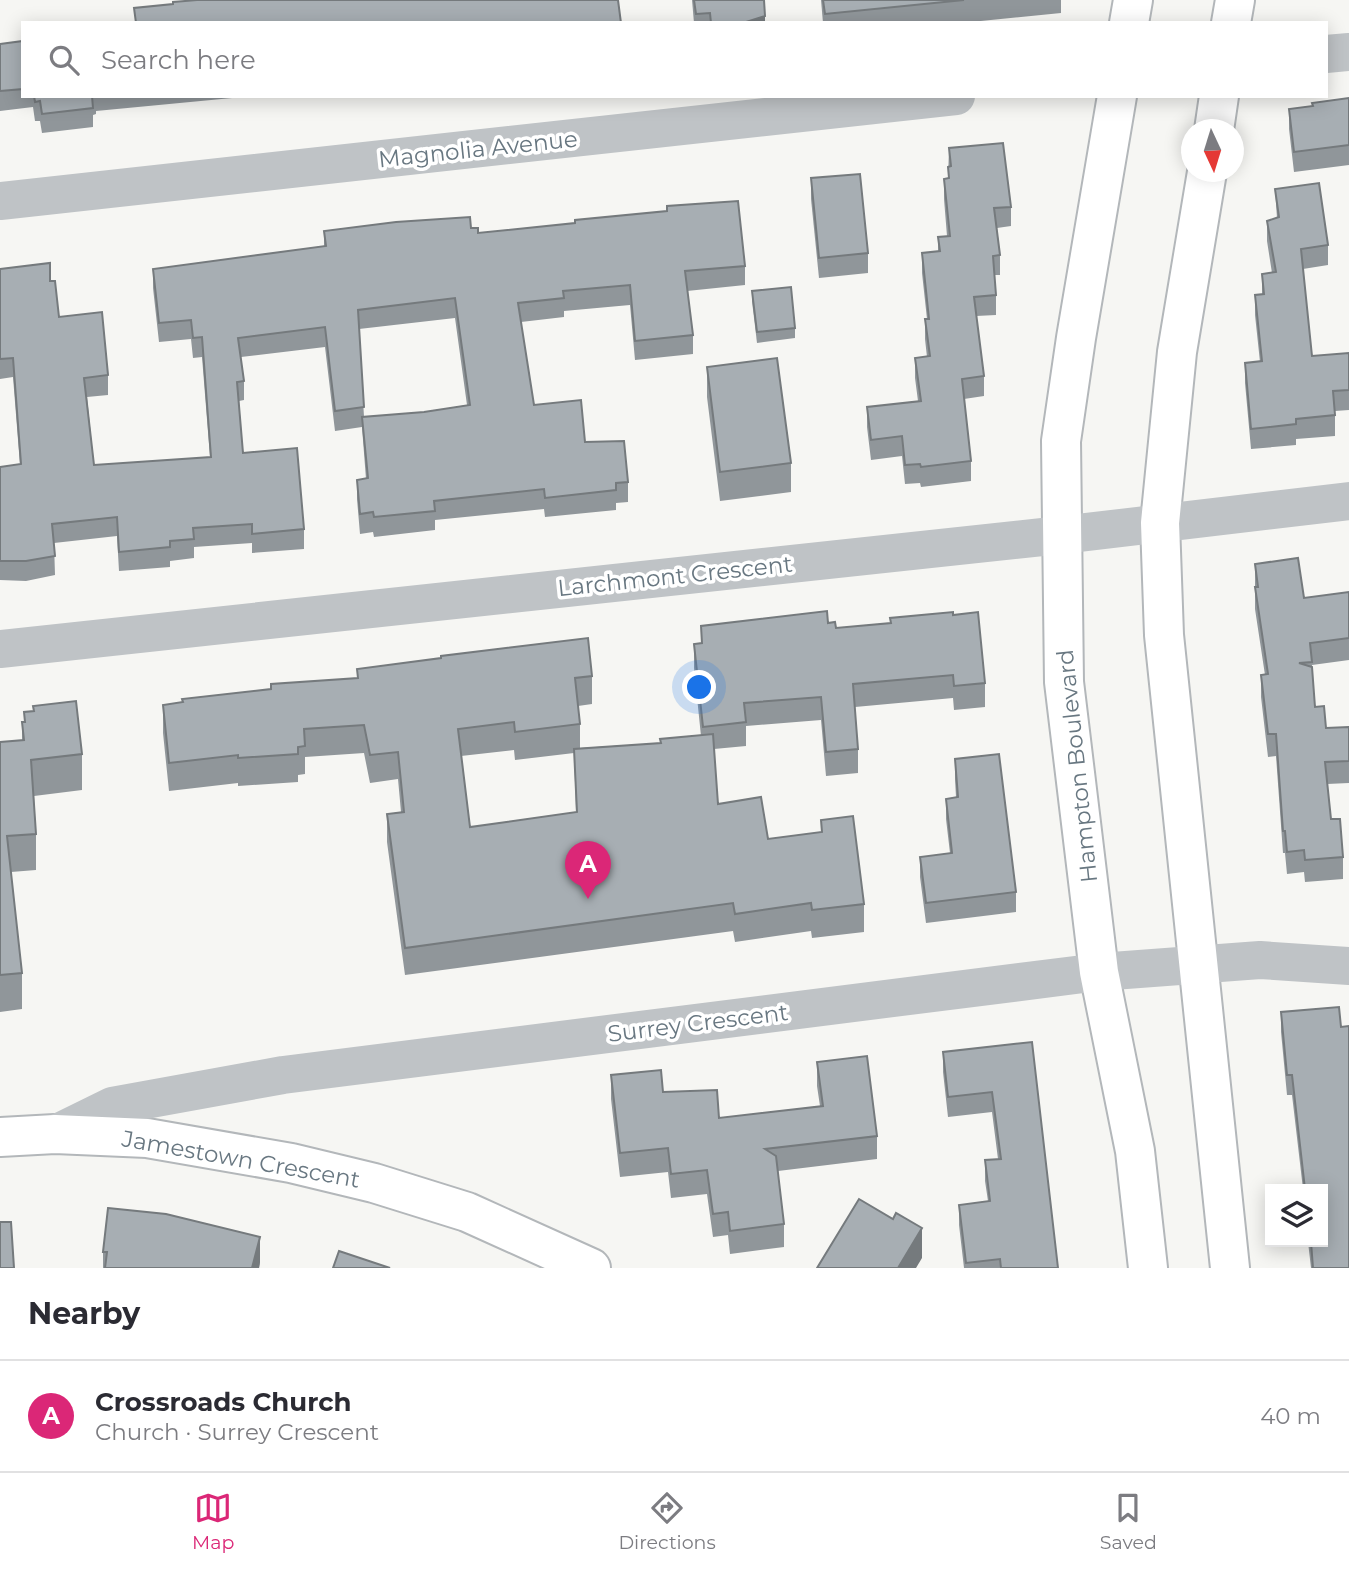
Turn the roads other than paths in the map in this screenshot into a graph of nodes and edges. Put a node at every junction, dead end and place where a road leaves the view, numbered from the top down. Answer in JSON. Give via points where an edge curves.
{"nodes":[{"id":1,"x":1133,"y":0,"type":"edge"},
{"id":2,"x":1235,"y":0,"type":"edge"},
{"id":3,"x":1129,"y":21,"type":"edge"},
{"id":4,"x":1231,"y":21,"type":"edge"},
{"id":5,"x":1349,"y":52,"type":"edge"},
{"id":6,"x":1328,"y":54,"type":"edge"},
{"id":7,"x":938,"y":98,"type":"edge"},
{"id":8,"x":1116,"y":98,"type":"edge"},
{"id":9,"x":1219,"y":98,"type":"edge"},
{"id":10,"x":1215,"y":119,"type":"edge"},
{"id":11,"x":1205,"y":182,"type":"edge"},
{"id":12,"x":0,"y":201,"type":"edge"},
{"id":13,"x":1349,"y":501,"type":"edge"},
{"id":14,"x":1160,"y":523,"type":"junction"},
{"id":15,"x":1061,"y":535,"type":"junction"},
{"id":16,"x":0,"y":649,"type":"edge"},
{"id":17,"x":1197,"y":965,"type":"junction"},
{"id":18,"x":1349,"y":966,"type":"edge"},
{"id":19,"x":1099,"y":972,"type":"junction"},
{"id":20,"x":55,"y":1134,"type":"junction"},
{"id":21,"x":0,"y":1136,"type":"edge"},
{"id":22,"x":591,"y":1268,"type":"edge"},
{"id":23,"x":1148,"y":1268,"type":"edge"},
{"id":24,"x":1230,"y":1268,"type":"edge"}],
"edges":[{"from":1,"to":3,"type":"main road"},
{"from":2,"to":4,"type":"main road"},
{"from":5,"to":6,"type":"street"},
{"from":7,"to":12,"type":"street","name":"Magnolia Avenue"},
{"from":8,"to":15,"type":"main road","name":"Hampton Boulevard","via":[[1061,441]]},
{"from":9,"to":10,"type":"main road"},
{"from":11,"to":14,"type":"main road","via":[[1177,352]]},
{"from":13,"to":14,"type":"street","name":"Larchmont Crescent"},
{"from":14,"to":15,"type":"street","name":"Larchmont Crescent"},
{"from":14,"to":17,"type":"main road","via":[[1164,635]]},
{"from":15,"to":16,"type":"street","name":"Larchmont Crescent"},
{"from":15,"to":19,"type":"main road","name":"Hampton Boulevard","via":[[1064,682]]},
{"from":17,"to":18,"type":"street","name":"Surrey Crescent","via":[[1260,960]]},
{"from":17,"to":19,"type":"street","name":"Surrey Crescent"},
{"from":17,"to":24,"type":"main road"},
{"from":19,"to":20,"type":"street","name":"Surrey Crescent","via":[[284,1075],[112,1106]]},
{"from":19,"to":23,"type":"main road","name":"Hampton Boulevard","via":[[1135,1151]]},
{"from":20,"to":21,"type":"main road","name":"Jamestown Crescent"},
{"from":20,"to":22,"type":"main road","name":"Jamestown Crescent","via":[[147,1138],[374,1183],[467,1212]]}]}
